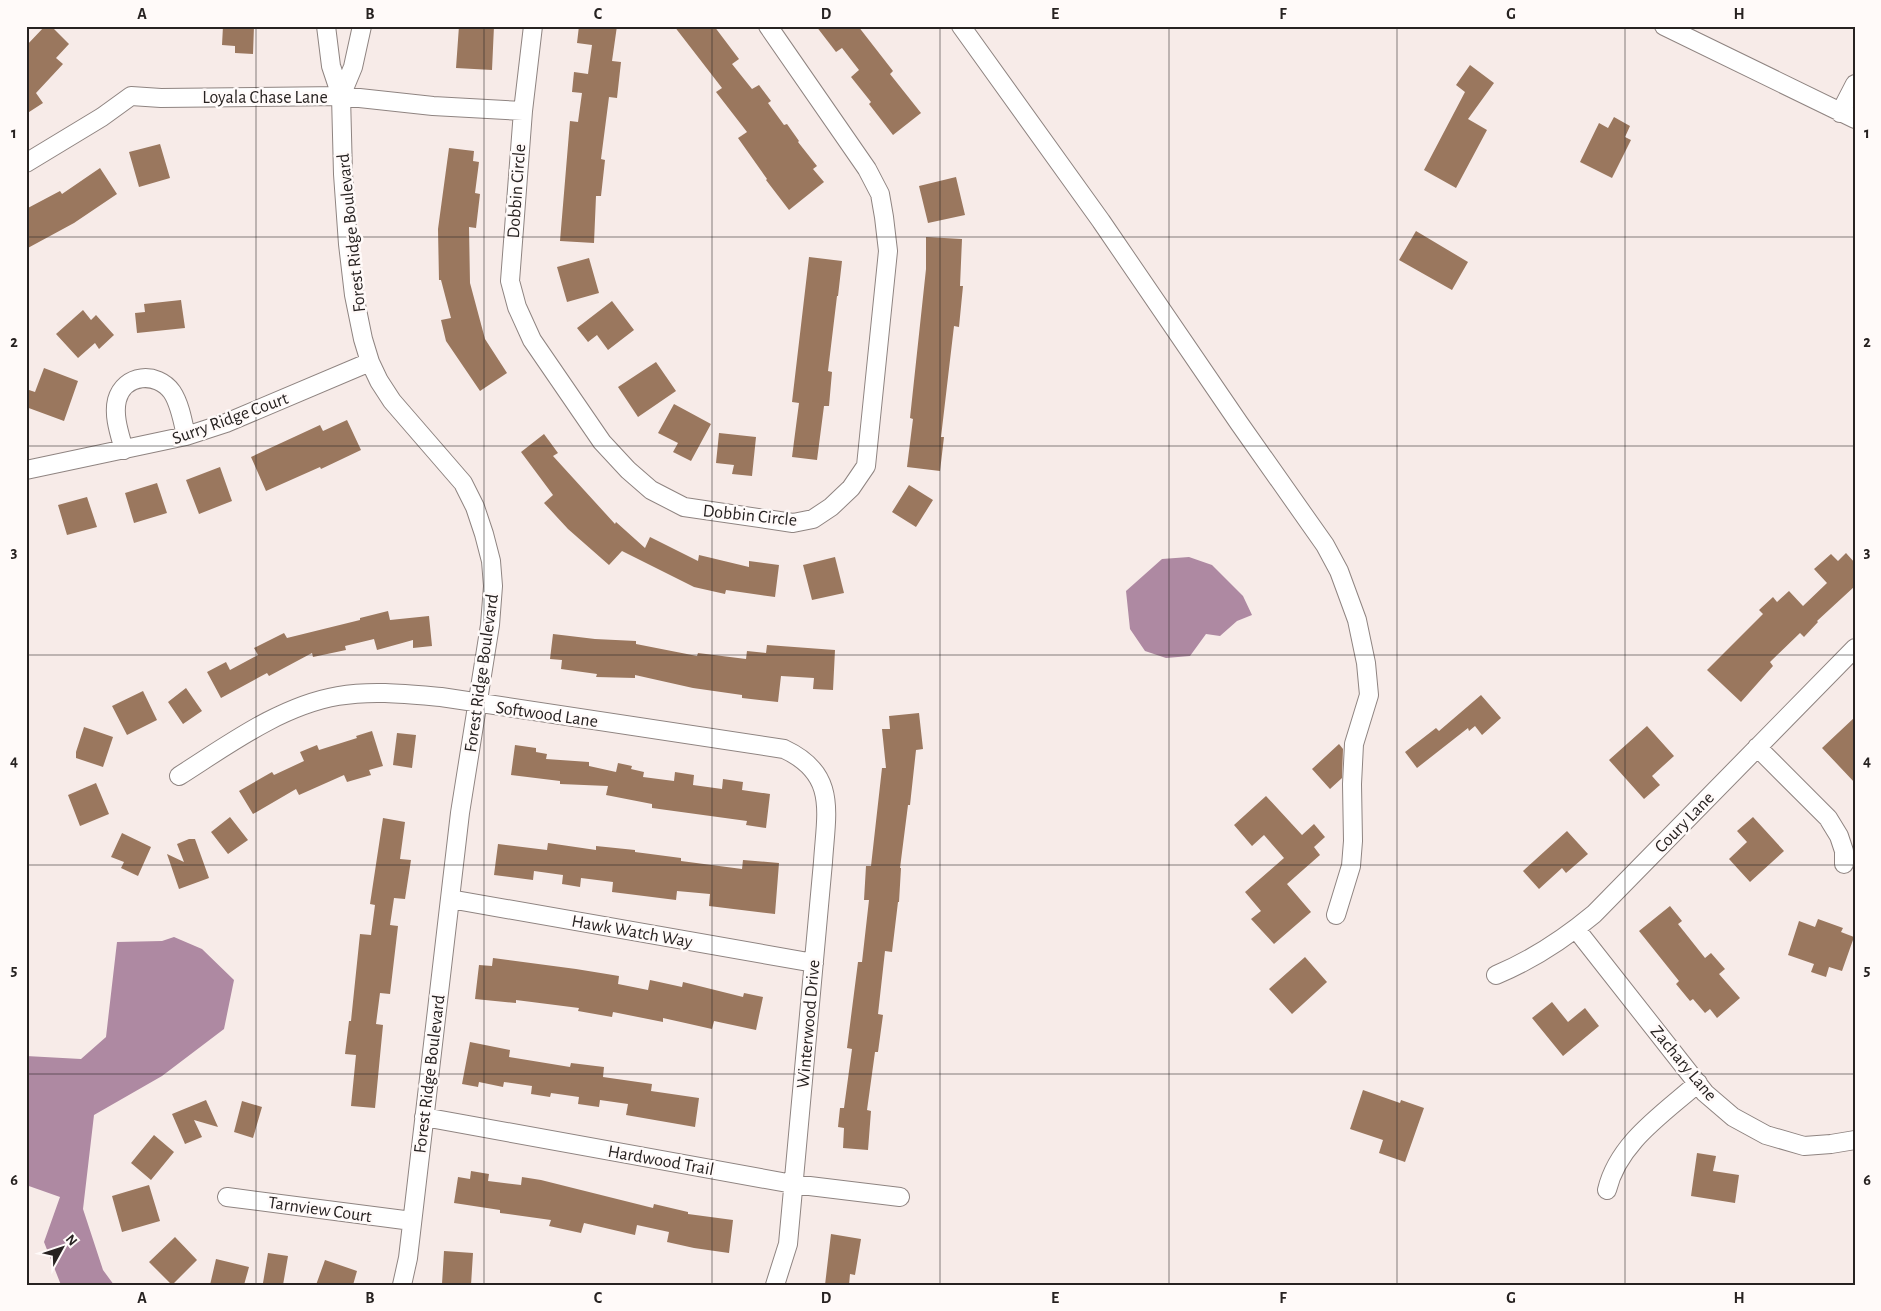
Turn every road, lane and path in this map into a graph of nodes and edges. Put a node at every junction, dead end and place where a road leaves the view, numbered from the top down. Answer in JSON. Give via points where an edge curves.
{"nodes":[{"id":1,"x":326,"y":26,"type":"edge"},
{"id":2,"x":362,"y":26,"type":"edge"},
{"id":3,"x":533,"y":26,"type":"edge"},
{"id":4,"x":768,"y":26,"type":"edge"},
{"id":5,"x":962,"y":26,"type":"edge"},
{"id":6,"x":1664,"y":26,"type":"edge"},
{"id":7,"x":1855,"y":84,"type":"edge"},
{"id":8,"x":341,"y":96,"type":"junction"},
{"id":9,"x":522,"y":111,"type":"junction"},
{"id":10,"x":1848,"y":116,"type":"edge"},
{"id":11,"x":26,"y":163,"type":"edge"},
{"id":12,"x":370,"y":362,"type":"junction"},
{"id":13,"x":186,"y":436,"type":"junction"},
{"id":14,"x":124,"y":450,"type":"junction"},
{"id":15,"x":26,"y":470,"type":"edge"},
{"id":16,"x":1855,"y":648,"type":"edge"},
{"id":17,"x":476,"y":704,"type":"junction"},
{"id":18,"x":1757,"y":747,"type":"junction"},
{"id":19,"x":810,"y":766,"type":"joint"},
{"id":20,"x":179,"y":776,"type":"dead end"},
{"id":21,"x":1844,"y":864,"type":"dead end"},
{"id":22,"x":450,"y":899,"type":"junction"},
{"id":23,"x":1336,"y":915,"type":"dead end"},
{"id":24,"x":1576,"y":929,"type":"junction"},
{"id":25,"x":814,"y":963,"type":"junction"},
{"id":26,"x":1496,"y":975,"type":"dead end"},
{"id":27,"x":1698,"y":1084,"type":"junction"},
{"id":28,"x":424,"y":1117,"type":"junction"},
{"id":29,"x":1855,"y":1140,"type":"edge"},
{"id":30,"x":793,"y":1184,"type":"junction"},
{"id":31,"x":1608,"y":1190,"type":"dead end"},
{"id":32,"x":227,"y":1197,"type":"dead end"},
{"id":33,"x":900,"y":1197,"type":"dead end"},
{"id":34,"x":412,"y":1222,"type":"junction"},
{"id":35,"x":402,"y":1285,"type":"edge"},
{"id":36,"x":775,"y":1285,"type":"edge"}],
"edges":[{"from":1,"to":8,"type":"street","name":"Forest Ridge Boulevard","via":[[331,66]]},
{"from":2,"to":8,"type":"street","name":"Forest Ridge Boulevard","via":[[353,67]]},
{"from":3,"to":9,"type":"street","name":"Dobbin Circle"},
{"from":4,"to":9,"type":"street","name":"Dobbin Circle","via":[[868,169],[880,194],[888,250],[866,466],[851,488],[814,519],[793,523],[684,507],[651,490],[602,442],[532,340],[517,307],[510,281]]},
{"from":5,"to":23,"type":"street","via":[[1326,545],[1339,571],[1357,620],[1369,695],[1354,744],[1351,866]]},
{"from":6,"to":10,"type":"street"},
{"from":7,"to":10,"type":"street"},
{"from":8,"to":9,"type":"street","name":"Loyala Chase Lane"},
{"from":8,"to":11,"type":"street","name":"Loyala Chase Lane","via":[[131,96]]},
{"from":8,"to":12,"type":"street","name":"Forest Ridge Boulevard","via":[[348,244],[354,295]]},
{"from":12,"to":13,"type":"street","name":"Surry Ridge Court","via":[[226,423]]},
{"from":12,"to":17,"type":"street","name":"Forest Ridge Boulevard","via":[[392,401],[462,483],[484,534],[493,586],[490,625]]},
{"from":13,"to":14,"type":"street","name":"Surry Ridge Court"},
{"from":13,"to":14,"type":"street","via":[[172,392],[154,379],[140,377],[129,382],[117,400],[116,414]]},
{"from":14,"to":15,"type":"street","name":"Surry Ridge Court"},
{"from":16,"to":18,"type":"street","name":"Coury Lane"},
{"from":17,"to":19,"type":"street","name":"Softwood Lane","via":[[784,749]]},
{"from":17,"to":20,"type":"street","name":"Softwood Lane","via":[[402,694],[338,696],[273,719]]},
{"from":17,"to":22,"type":"street","name":"Forest Ridge Boulevard"},
{"from":18,"to":21,"type":"street","via":[[1828,818],[1839,836]]},
{"from":18,"to":24,"type":"street","name":"Coury Lane"},
{"from":19,"to":25,"type":"street","name":"Winterwood Drive","via":[[823,786],[827,800]]},
{"from":22,"to":25,"type":"street","name":"Hawk Watch Way"},
{"from":22,"to":28,"type":"street","name":"Forest Ridge Boulevard"},
{"from":24,"to":26,"type":"street","name":"Coury Lane","via":[[1519,966]]},
{"from":24,"to":27,"type":"street","name":"Zachary Lane"},
{"from":25,"to":30,"type":"street","name":"Winterwood Drive"},
{"from":27,"to":29,"type":"street","name":"Zachary Lane","via":[[1733,1117],[1766,1135],[1804,1146]]},
{"from":27,"to":31,"type":"street","via":[[1637,1137],[1611,1173]]},
{"from":28,"to":30,"type":"street","name":"Hardwood Trail"},
{"from":28,"to":34,"type":"street","name":"Forest Ridge Boulevard"},
{"from":30,"to":33,"type":"street","name":"Hardwood Trail"},
{"from":30,"to":36,"type":"street","name":"Winterwood Drive","via":[[788,1244]]},
{"from":32,"to":34,"type":"street","name":"Tarnview Court"},
{"from":34,"to":35,"type":"street","name":"Forest Ridge Boulevard"}]}
